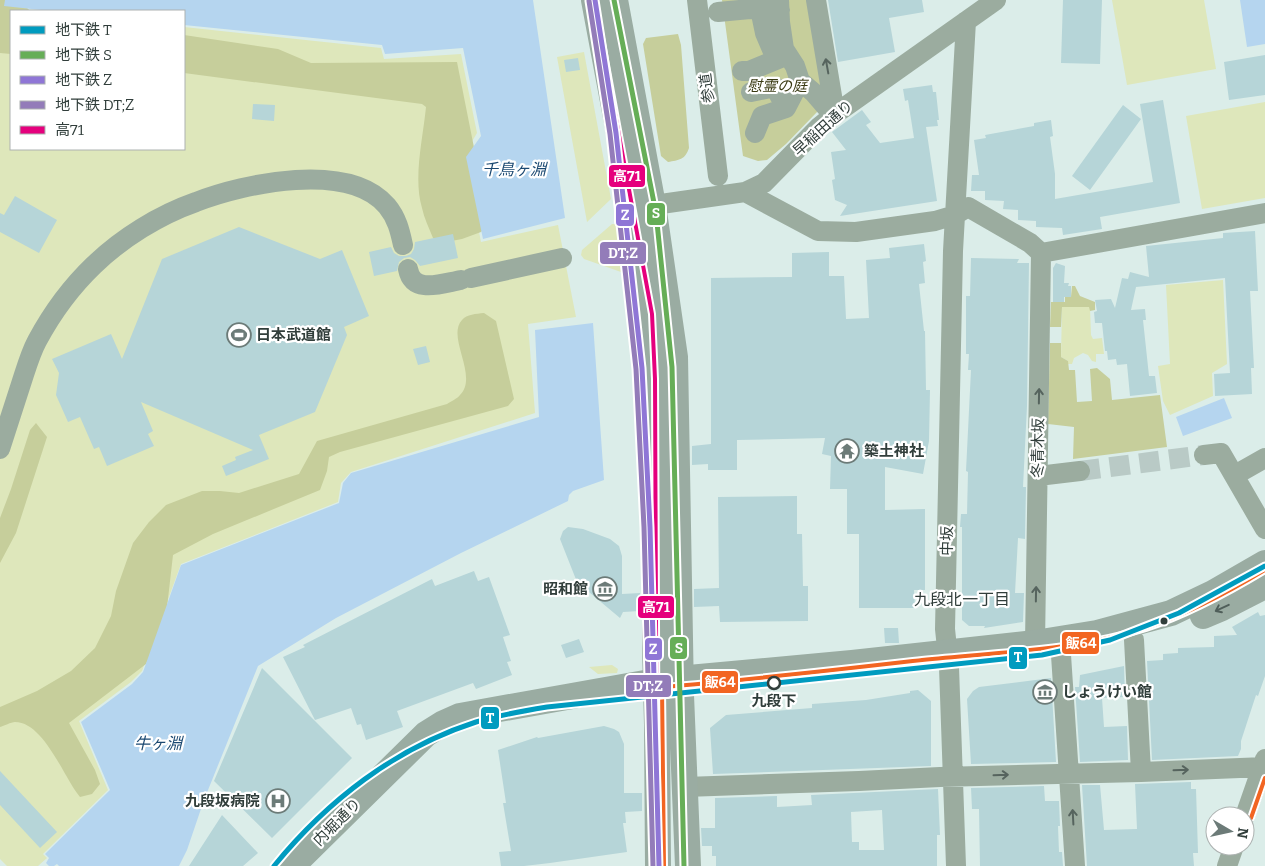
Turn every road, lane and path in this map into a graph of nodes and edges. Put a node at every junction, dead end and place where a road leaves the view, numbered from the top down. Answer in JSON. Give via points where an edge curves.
{"nodes":[{"id":1,"x":594,"y":0,"type":"edge"},
{"id":2,"x":615,"y":0,"type":"edge"},
{"id":3,"x":697,"y":0,"type":"edge"},
{"id":4,"x":816,"y":0,"type":"edge"},
{"id":5,"x":996,"y":0,"type":"edge"},
{"id":6,"x":780,"y":5,"type":"edge"},
{"id":7,"x":731,"y":8,"type":"edge"},
{"id":8,"x":760,"y":9,"type":"junction"},
{"id":9,"x":966,"y":21,"type":"junction"},
{"id":10,"x":782,"y":57,"type":"junction"},
{"id":11,"x":800,"y":82,"type":"junction"},
{"id":12,"x":752,"y":92,"type":"junction"},
{"id":13,"x":786,"y":108,"type":"junction"},
{"id":14,"x":834,"y":114,"type":"junction"},
{"id":15,"x":718,"y":176,"type":"dead end"},
{"id":16,"x":745,"y":192,"type":"junction"},
{"id":17,"x":643,"y":206,"type":"junction"},
{"id":18,"x":1265,"y":213,"type":"edge"},
{"id":19,"x":956,"y":215,"type":"junction"},
{"id":20,"x":403,"y":245,"type":"dead end"},
{"id":21,"x":1041,"y":253,"type":"junction"},
{"id":22,"x":562,"y":258,"type":"dead end"},
{"id":23,"x":408,"y":269,"type":"dead end"},
{"id":24,"x":0,"y":448,"type":"edge"},
{"id":25,"x":1204,"y":456,"type":"tunnel mouth"},
{"id":26,"x":1265,"y":458,"type":"edge"},
{"id":27,"x":1080,"y":471,"type":"tunnel mouth"},
{"id":28,"x":1235,"y":475,"type":"junction"},
{"id":29,"x":1038,"y":476,"type":"junction"},
{"id":30,"x":1265,"y":529,"type":"edge"},
{"id":31,"x":1265,"y":563,"type":"edge"},
{"id":32,"x":1265,"y":586,"type":"edge"},
{"id":33,"x":1134,"y":640,"type":"junction"},
{"id":34,"x":1035,"y":642,"type":"junction"},
{"id":35,"x":1061,"y":655,"type":"junction"},
{"id":36,"x":948,"y":659,"type":"junction"},
{"id":37,"x":669,"y":688,"type":"junction"},
{"id":38,"x":1264,"y":764,"type":"edge"},
{"id":39,"x":1141,"y":772,"type":"junction"},
{"id":40,"x":1070,"y":773,"type":"junction"},
{"id":41,"x":953,"y":777,"type":"junction"},
{"id":42,"x":685,"y":787,"type":"junction"},
{"id":43,"x":1249,"y":806,"type":"edge"},
{"id":44,"x":292,"y":866,"type":"edge"},
{"id":45,"x":312,"y":866,"type":"edge"},
{"id":46,"x":658,"y":866,"type":"edge"},
{"id":47,"x":688,"y":866,"type":"edge"},
{"id":48,"x":956,"y":866,"type":"edge"},
{"id":49,"x":1075,"y":866,"type":"edge"}],
"edges":[{"from":1,"to":17,"type":"main road"},
{"from":2,"to":17,"type":"main road"},
{"from":3,"to":15,"type":"street","name":"参道"},
{"from":14,"to":4,"type":"street","one_way":true},
{"from":5,"to":9,"type":"street","name":"早稲田通り"},
{"from":6,"to":8,"type":"street"},
{"from":6,"to":10,"type":"street"},
{"from":7,"to":8,"type":"street"},
{"from":8,"to":10,"type":"street","via":[[765,34]]},
{"from":9,"to":14,"type":"street","name":"早稲田通り"},
{"from":9,"to":19,"type":"street","name":"中坂"},
{"from":10,"to":11,"type":"street","via":[[795,66]]},
{"from":10,"to":12,"type":"street","via":[[745,71]]},
{"from":11,"to":13,"type":"street"},
{"from":11,"to":14,"type":"street"},
{"from":12,"to":13,"type":"street","via":[[776,87]]},
{"from":12,"to":13,"type":"street","via":[[758,125]]},
{"from":14,"to":16,"type":"street","name":"早稲田通り","via":[[764,183]]},
{"from":16,"to":17,"type":"street","name":"早稲田通り"},
{"from":16,"to":19,"type":"street","via":[[825,233],[856,232]]},
{"from":17,"to":37,"type":"main road","via":[[652,314]]},
{"from":18,"to":21,"type":"street"},
{"from":19,"to":21,"type":"street","via":[[968,207],[1030,243]]},
{"from":19,"to":36,"type":"street","name":"中坂","via":[[945,609]]},
{"from":20,"to":24,"type":"street","via":[[398,223],[378,197],[339,182],[264,183],[195,202],[150,224],[102,258],[53,314],[26,366]]},
{"from":29,"to":21,"type":"street","name":"冬青木坂","one_way":true},
{"from":22,"to":23,"type":"street","via":[[424,286],[413,281]]},
{"from":25,"to":28,"type":"street","via":[[1221,453]]},
{"from":26,"to":28,"type":"street"},
{"from":27,"to":29,"type":"street"},
{"from":28,"to":30,"type":"street"},
{"from":34,"to":29,"type":"street","name":"冬青木坂","one_way":true},
{"from":31,"to":34,"type":"main road","via":[[1213,593],[1170,612],[1097,633]]},
{"from":32,"to":33,"type":"main road","one_way":true,"via":[[1222,608]]},
{"from":33,"to":35,"type":"main road","via":[[1105,649]]},
{"from":33,"to":39,"type":"street"},
{"from":34,"to":36,"type":"main road"},
{"from":35,"to":36,"type":"main road","via":[[1008,662]]},
{"from":35,"to":40,"type":"street"},
{"from":36,"to":37,"type":"main road","via":[[838,665]]},
{"from":36,"to":41,"type":"street","name":"中坂"},
{"from":37,"to":42,"type":"main road"},
{"from":37,"to":44,"type":"main road","name":"内堀通り","via":[[460,716],[442,724],[426,734]]},
{"from":37,"to":45,"type":"main road","name":"内堀通り","via":[[462,731],[447,738],[422,757]]},
{"from":37,"to":46,"type":"main road"},
{"from":39,"to":38,"type":"street","one_way":true},
{"from":38,"to":43,"type":"street"},
{"from":39,"to":40,"type":"street"},
{"from":41,"to":40,"type":"street","one_way":true},
{"from":49,"to":40,"type":"street","one_way":true},
{"from":41,"to":42,"type":"street"},
{"from":41,"to":48,"type":"street","name":"中坂"},
{"from":42,"to":47,"type":"main road"}]}
